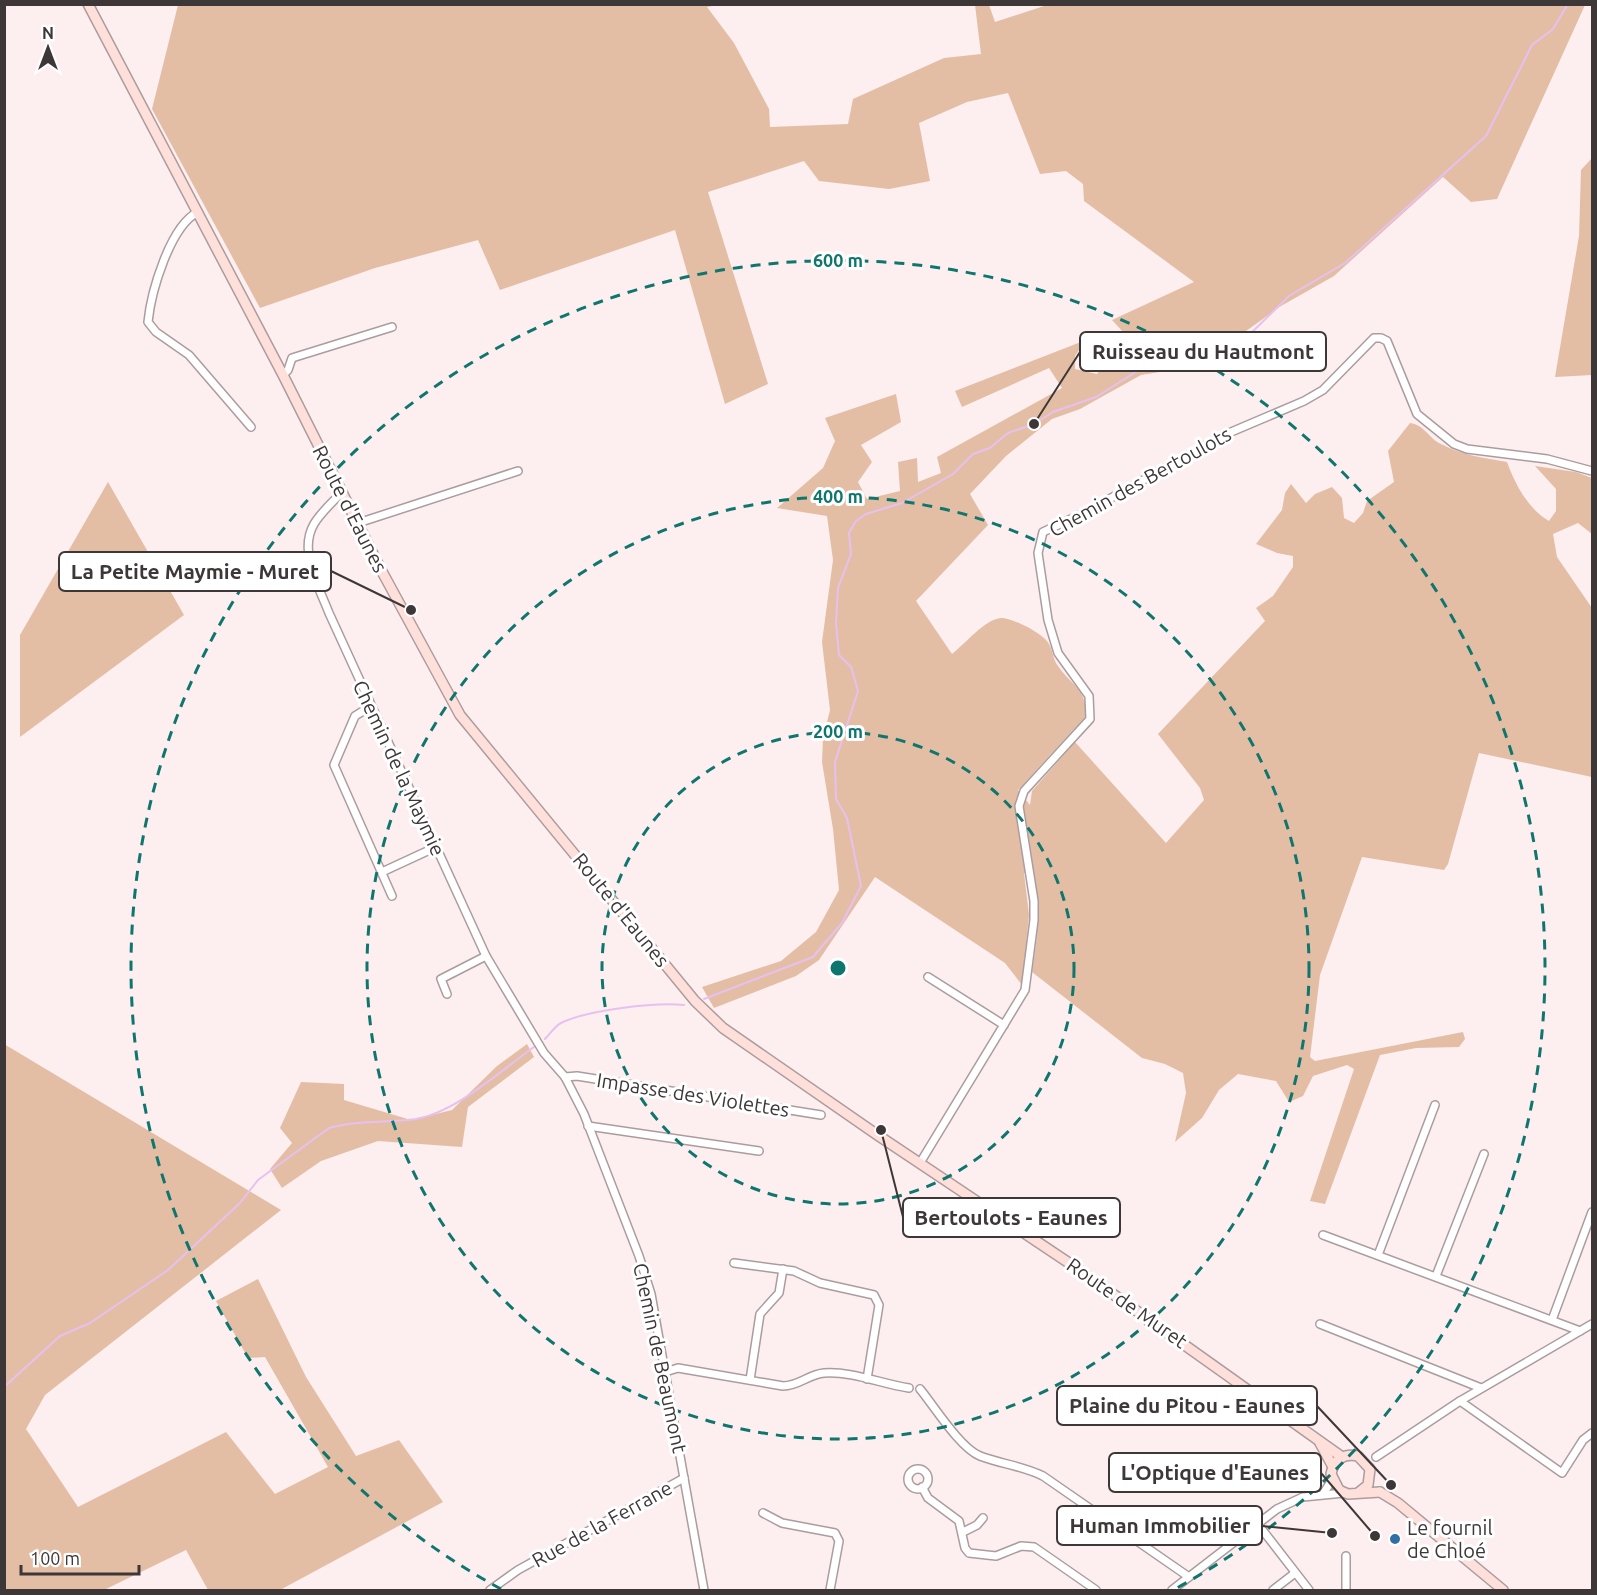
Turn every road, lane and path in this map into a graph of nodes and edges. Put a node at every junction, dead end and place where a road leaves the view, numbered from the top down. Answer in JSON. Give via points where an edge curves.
{"nodes":[{"id":1,"x":88,"y":4,"type":"edge"},
{"id":2,"x":198,"y":212,"type":"junction"},
{"id":3,"x":392,"y":327,"type":"dead end"},
{"id":4,"x":283,"y":375,"type":"junction"},
{"id":5,"x":251,"y":427,"type":"dead end"},
{"id":6,"x":518,"y":471,"type":"dead end"},
{"id":7,"x":1593,"y":471,"type":"edge"},
{"id":8,"x":342,"y":492,"type":"junction"},
{"id":9,"x":358,"y":523,"type":"junction"},
{"id":10,"x":371,"y":706,"type":"junction"},
{"id":11,"x":436,"y":847,"type":"junction"},
{"id":12,"x":382,"y":872,"type":"junction"},
{"id":13,"x":392,"y":896,"type":"dead end"},
{"id":14,"x":486,"y":956,"type":"junction"},
{"id":15,"x":928,"y":976,"type":"dead end"},
{"id":16,"x":447,"y":994,"type":"dead end"},
{"id":17,"x":695,"y":1001,"type":"joint"},
{"id":18,"x":1004,"y":1025,"type":"junction"},
{"id":19,"x":537,"y":1041,"type":"joint"},
{"id":20,"x":565,"y":1077,"type":"junction"},
{"id":21,"x":1435,"y":1105,"type":"dead end"},
{"id":22,"x":821,"y":1115,"type":"dead end"},
{"id":23,"x":588,"y":1125,"type":"junction"},
{"id":24,"x":759,"y":1151,"type":"dead end"},
{"id":25,"x":1484,"y":1154,"type":"dead end"},
{"id":26,"x":920,"y":1163,"type":"junction"},
{"id":27,"x":1593,"y":1212,"type":"edge"},
{"id":28,"x":1323,"y":1235,"type":"dead end"},
{"id":29,"x":1378,"y":1255,"type":"junction"},
{"id":30,"x":734,"y":1263,"type":"dead end"},
{"id":31,"x":783,"y":1269,"type":"junction"},
{"id":32,"x":1436,"y":1276,"type":"junction"},
{"id":33,"x":1552,"y":1320,"type":"junction"},
{"id":34,"x":1320,"y":1324,"type":"dead end"},
{"id":35,"x":1593,"y":1324,"type":"edge"},
{"id":36,"x":1580,"y":1330,"type":"junction"},
{"id":37,"x":665,"y":1372,"type":"junction"},
{"id":38,"x":867,"y":1378,"type":"junction"},
{"id":39,"x":750,"y":1380,"type":"junction"},
{"id":40,"x":909,"y":1388,"type":"dead end"},
{"id":41,"x":1481,"y":1388,"type":"junction"},
{"id":42,"x":920,"y":1389,"type":"dead end"},
{"id":43,"x":1460,"y":1401,"type":"junction"},
{"id":44,"x":1593,"y":1432,"type":"edge"},
{"id":45,"x":1320,"y":1443,"type":"junction"},
{"id":46,"x":1342,"y":1457,"type":"junction"},
{"id":47,"x":1376,"y":1457,"type":"junction"},
{"id":48,"x":1363,"y":1459,"type":"junction"},
{"id":49,"x":1332,"y":1467,"type":"junction"},
{"id":50,"x":1370,"y":1469,"type":"junction"},
{"id":51,"x":684,"y":1478,"type":"junction"},
{"id":52,"x":1370,"y":1479,"type":"junction"},
{"id":53,"x":1332,"y":1480,"type":"junction"},
{"id":54,"x":922,"y":1487,"type":"dead end"},
{"id":55,"x":1380,"y":1492,"type":"junction"},
{"id":56,"x":1344,"y":1493,"type":"junction"},
{"id":57,"x":1358,"y":1493,"type":"junction"},
{"id":58,"x":1323,"y":1494,"type":"junction"},
{"id":59,"x":763,"y":1513,"type":"dead end"},
{"id":60,"x":983,"y":1518,"type":"dead end"},
{"id":61,"x":1257,"y":1523,"type":"junction"},
{"id":62,"x":963,"y":1532,"type":"junction"},
{"id":63,"x":1346,"y":1556,"type":"dead end"},
{"id":64,"x":1294,"y":1573,"type":"junction"},
{"id":65,"x":1189,"y":1577,"type":"junction"},
{"id":66,"x":490,"y":1590,"type":"edge"},
{"id":67,"x":704,"y":1590,"type":"edge"},
{"id":68,"x":830,"y":1590,"type":"edge"},
{"id":69,"x":1096,"y":1590,"type":"edge"},
{"id":70,"x":1172,"y":1590,"type":"edge"},
{"id":71,"x":1273,"y":1590,"type":"edge"},
{"id":72,"x":1309,"y":1590,"type":"edge"},
{"id":73,"x":1346,"y":1590,"type":"edge"},
{"id":74,"x":1503,"y":1590,"type":"edge"}],
"edges":[{"from":1,"to":2,"type":"main road","name":"Route d'Eaunes"},
{"from":2,"to":4,"type":"main road","name":"Route d'Eaunes"},
{"from":2,"to":5,"type":"street","via":[[187,218],[158,278],[148,322],[189,355]]},
{"from":3,"to":4,"type":"street","via":[[292,358]]},
{"from":4,"to":8,"type":"main road","name":"Route d'Eaunes"},
{"from":6,"to":9,"type":"street"},
{"from":7,"to":18,"type":"street","name":"Chemin des Bertoulots","via":[[1547,459],[1454,444],[1417,414],[1387,341],[1374,338],[1314,396],[1224,435],[1043,532],[1038,553],[1048,620],[1058,653],[1089,696],[1091,710],[1090,719],[1024,791],[1019,806],[1034,920],[1025,990]]},
{"from":8,"to":9,"type":"main road","name":"Route d'Eaunes"},
{"from":8,"to":10,"type":"street","name":"Chemin de la Maymie","via":[[315,523],[309,537],[309,557],[328,613]]},
{"from":9,"to":17,"type":"main road","name":"Route d'Eaunes","via":[[460,715]]},
{"from":10,"to":11,"type":"street","name":"Chemin de la Maymie"},
{"from":10,"to":12,"type":"street","via":[[355,716],[335,760]]},
{"from":11,"to":12,"type":"street"},
{"from":11,"to":14,"type":"street","name":"Chemin de la Maymie"},
{"from":12,"to":13,"type":"street"},
{"from":14,"to":16,"type":"street","via":[[441,979]]},
{"from":14,"to":19,"type":"street","name":"Chemin de la Maymie"},
{"from":15,"to":18,"type":"street"},
{"from":17,"to":26,"type":"main road","name":"Route de Muret","via":[[723,1028]]},
{"from":18,"to":26,"type":"street","name":"Chemin des Bertoulots"},
{"from":19,"to":20,"type":"street","name":"Chemin de Beaumont"},
{"from":20,"to":22,"type":"street","name":"Impasse des Violettes"},
{"from":20,"to":23,"type":"street","name":"Chemin de Beaumont"},
{"from":21,"to":29,"type":"street"},
{"from":23,"to":24,"type":"street"},
{"from":23,"to":37,"type":"street","name":"Chemin de Beaumont","via":[[651,1294]]},
{"from":25,"to":32,"type":"street"},
{"from":26,"to":45,"type":"main road","name":"Route de Muret","via":[[1210,1361]]},
{"from":27,"to":33,"type":"street"},
{"from":28,"to":29,"type":"street"},
{"from":29,"to":32,"type":"street"},
{"from":30,"to":31,"type":"street"},
{"from":31,"to":38,"type":"street","via":[[820,1283],[868,1291],[878,1299]]},
{"from":31,"to":39,"type":"street","via":[[780,1293],[760,1314]]},
{"from":32,"to":33,"type":"street"},
{"from":33,"to":36,"type":"street"},
{"from":34,"to":41,"type":"street"},
{"from":35,"to":36,"type":"street"},
{"from":36,"to":41,"type":"street"},
{"from":37,"to":39,"type":"street","via":[[678,1368]]},
{"from":37,"to":51,"type":"street","name":"Chemin de Beaumont"},
{"from":38,"to":39,"type":"street","via":[[824,1373],[789,1386]]},
{"from":38,"to":40,"type":"street"},
{"from":41,"to":43,"type":"street"},
{"from":42,"to":65,"type":"street","via":[[965,1445],[978,1455],[1026,1467],[1043,1476]]},
{"from":43,"to":44,"type":"street","via":[[1562,1473],[1583,1440]]},
{"from":43,"to":47,"type":"street"},
{"from":45,"to":46,"type":"main road","name":"Route de Muret"},
{"from":45,"to":49,"type":"main road"},
{"from":46,"to":48,"type":"main road","via":[[1353,1455]]},
{"from":46,"to":49,"type":"main road"},
{"from":47,"to":48,"type":"street"},
{"from":47,"to":50,"type":"street"},
{"from":48,"to":50,"type":"main road"},
{"from":49,"to":53,"type":"main road"},
{"from":50,"to":52,"type":"main road"},
{"from":51,"to":66,"type":"street","name":"Rue de la Ferrane","via":[[518,1570]]},
{"from":51,"to":67,"type":"street","name":"Chemin de Beaumont"},
{"from":52,"to":55,"type":"main road"},
{"from":52,"to":57,"type":"main road"},
{"from":53,"to":56,"type":"main road"},
{"from":53,"to":58,"type":"street"},
{"from":54,"to":62,"type":"street","via":[[928,1498],[957,1518]]},
{"from":55,"to":57,"type":"main road"},
{"from":55,"to":74,"type":"main road"},
{"from":56,"to":57,"type":"main road"},
{"from":56,"to":58,"type":"street"},
{"from":58,"to":61,"type":"street","via":[[1289,1502]]},
{"from":59,"to":68,"type":"street","via":[[782,1523],[835,1533],[839,1541]]},
{"from":60,"to":62,"type":"street"},
{"from":61,"to":64,"type":"street"},
{"from":61,"to":65,"type":"street"},
{"from":62,"to":69,"type":"street","via":[[969,1553],[996,1556],[1021,1546],[1034,1546]]},
{"from":63,"to":73,"type":"street"},
{"from":64,"to":71,"type":"street"},
{"from":64,"to":72,"type":"street"},
{"from":65,"to":70,"type":"street"}]}
